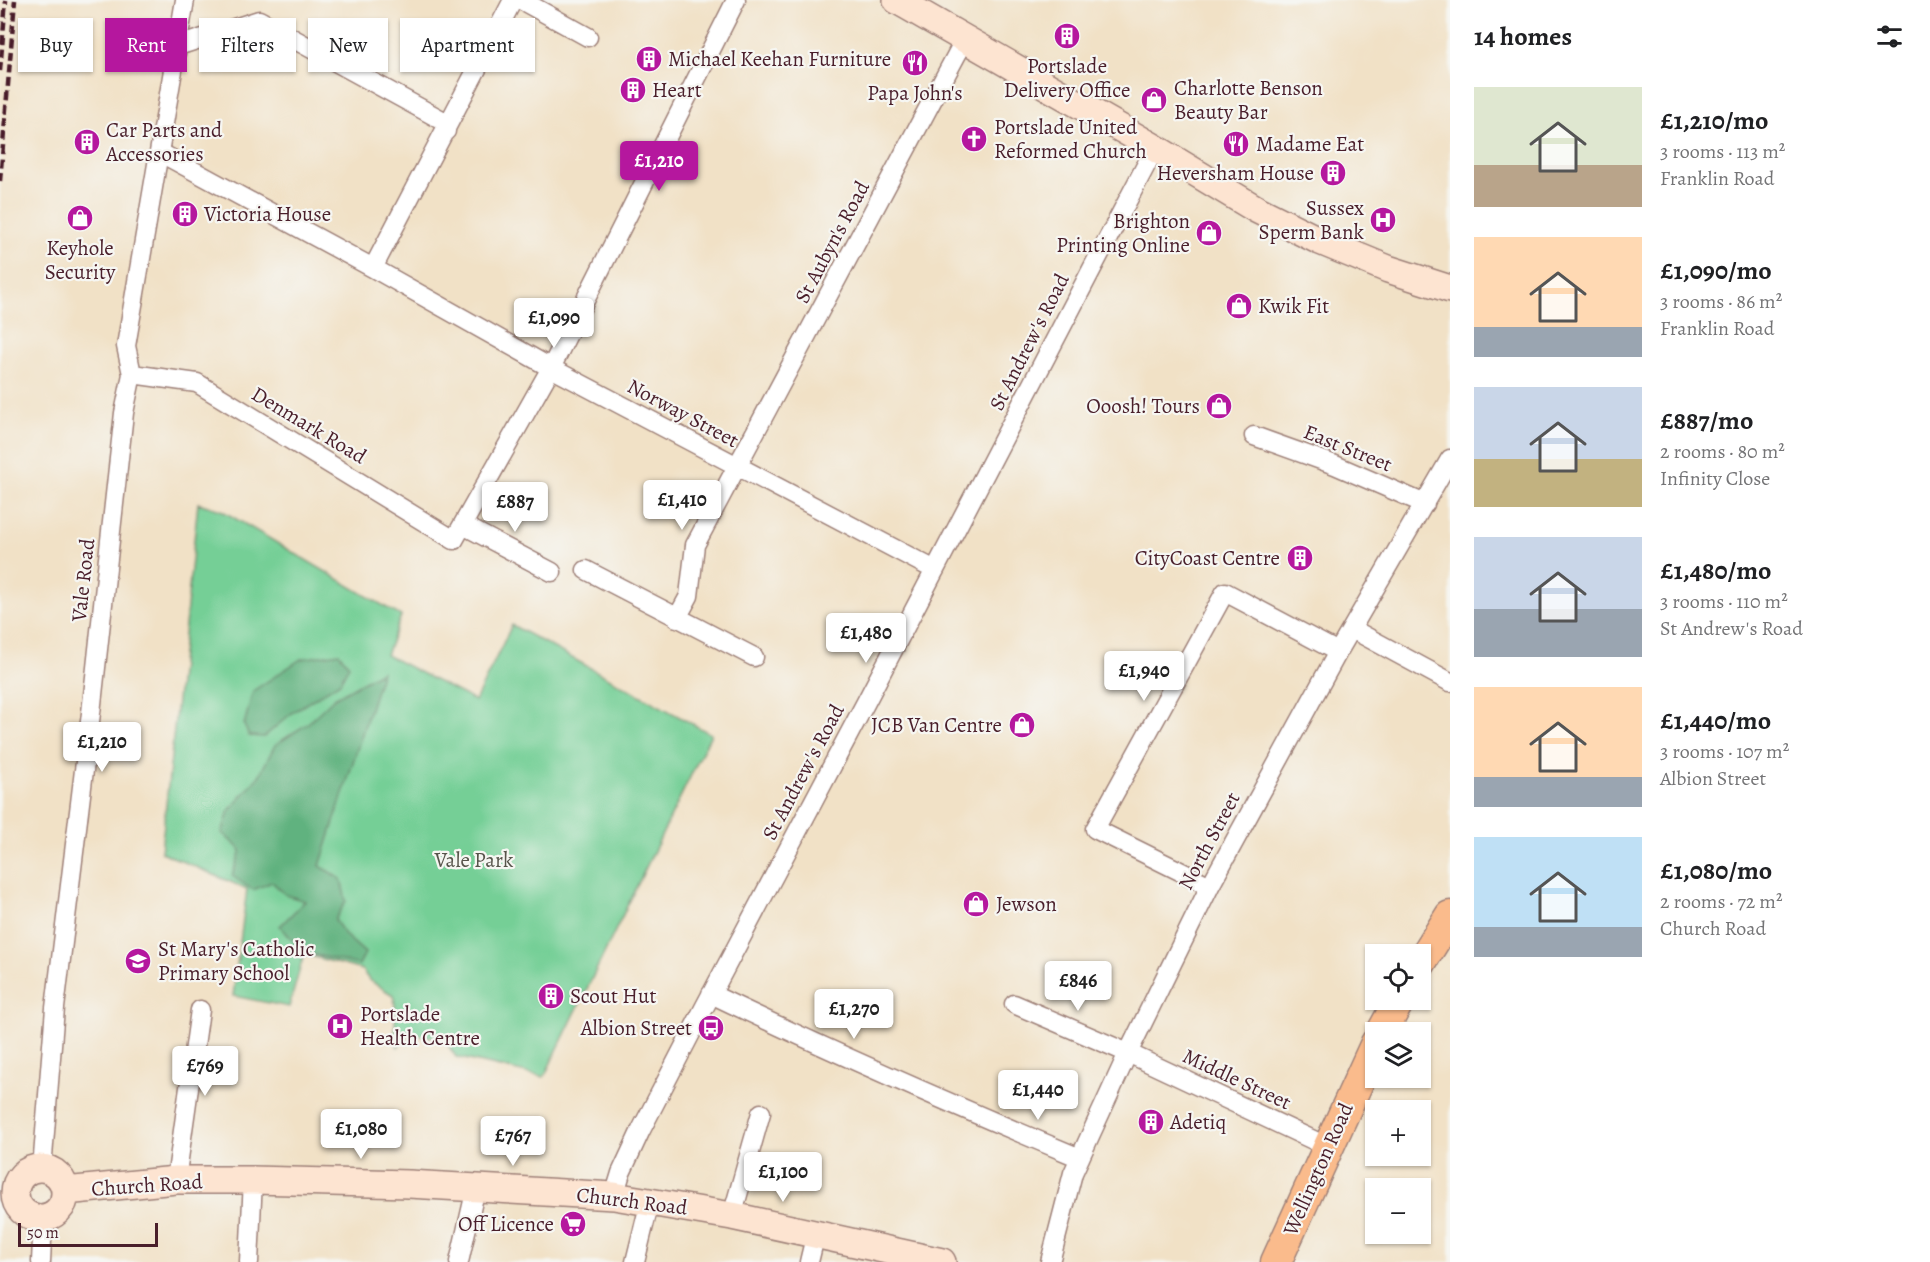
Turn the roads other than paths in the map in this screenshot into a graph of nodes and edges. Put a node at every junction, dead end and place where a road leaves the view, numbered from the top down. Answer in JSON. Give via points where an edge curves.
{"nodes":[{"id":1,"x":185,"y":0,"type":"edge"},
{"id":2,"x":513,"y":0,"type":"edge"},
{"id":3,"x":521,"y":0,"type":"edge"},
{"id":4,"x":736,"y":0,"type":"edge"},
{"id":5,"x":897,"y":0,"type":"edge"},
{"id":6,"x":182,"y":18,"type":"edge"},
{"id":7,"x":588,"y":37,"type":"dead end"},
{"id":8,"x":965,"y":39,"type":"junction"},
{"id":9,"x":187,"y":43,"type":"edge"},
{"id":10,"x":173,"y":72,"type":"edge"},
{"id":11,"x":446,"y":131,"type":"junction"},
{"id":12,"x":1155,"y":148,"type":"junction"},
{"id":13,"x":159,"y":152,"type":"junction"},
{"id":14,"x":373,"y":267,"type":"junction"},
{"id":15,"x":1450,"y":289,"type":"edge"},
{"id":16,"x":551,"y":368,"type":"junction"},
{"id":17,"x":132,"y":374,"type":"junction"},
{"id":18,"x":1254,"y":436,"type":"dead end"},
{"id":19,"x":1450,"y":459,"type":"edge"},
{"id":20,"x":738,"y":467,"type":"junction"},
{"id":21,"x":1444,"y":485,"type":"edge"},
{"id":22,"x":1425,"y":504,"type":"junction"},
{"id":23,"x":458,"y":533,"type":"junction"},
{"id":24,"x":586,"y":570,"type":"dead end"},
{"id":25,"x":935,"y":570,"type":"junction"},
{"id":26,"x":552,"y":572,"type":"dead end"},
{"id":27,"x":677,"y":618,"type":"junction"},
{"id":28,"x":1352,"y":629,"type":"junction"},
{"id":29,"x":1338,"y":652,"type":"junction"},
{"id":30,"x":754,"y":657,"type":"dead end"},
{"id":31,"x":1450,"y":682,"type":"edge"},
{"id":32,"x":1210,"y":886,"type":"junction"},
{"id":33,"x":1450,"y":916,"type":"edge"},
{"id":34,"x":1431,"y":946,"type":"edge"},
{"id":35,"x":711,"y":994,"type":"junction"},
{"id":36,"x":1014,"y":1004,"type":"dead end"},
{"id":37,"x":200,"y":1010,"type":"dead end"},
{"id":38,"x":1128,"y":1053,"type":"junction"},
{"id":39,"x":1365,"y":1067,"type":"edge"},
{"id":40,"x":760,"y":1113,"type":"dead end"},
{"id":41,"x":1328,"y":1147,"type":"junction"},
{"id":42,"x":1080,"y":1158,"type":"junction"},
{"id":43,"x":42,"y":1168,"type":"junction"},
{"id":44,"x":176,"y":1180,"type":"junction"},
{"id":45,"x":253,"y":1180,"type":"junction"},
{"id":46,"x":476,"y":1188,"type":"junction"},
{"id":47,"x":65,"y":1191,"type":"junction"},
{"id":48,"x":614,"y":1196,"type":"junction"},
{"id":49,"x":8,"y":1199,"type":"edge"},
{"id":50,"x":650,"y":1201,"type":"junction"},
{"id":51,"x":732,"y":1216,"type":"junction"},
{"id":52,"x":43,"y":1218,"type":"junction"},
{"id":53,"x":816,"y":1233,"type":"junction"},
{"id":54,"x":41,"y":1262,"type":"edge"},
{"id":55,"x":249,"y":1262,"type":"edge"},
{"id":56,"x":459,"y":1262,"type":"edge"},
{"id":57,"x":635,"y":1262,"type":"edge"},
{"id":58,"x":810,"y":1262,"type":"edge"},
{"id":59,"x":942,"y":1262,"type":"edge"},
{"id":60,"x":1050,"y":1262,"type":"edge"},
{"id":61,"x":1276,"y":1262,"type":"edge"}],
"edges":[{"from":1,"to":6,"type":"street","name":"Vale Road"},
{"from":2,"to":11,"type":"street"},
{"from":3,"to":7,"type":"street"},
{"from":4,"to":16,"type":"street"},
{"from":5,"to":8,"type":"main road"},
{"from":8,"to":12,"type":"main road"},
{"from":8,"to":20,"type":"street","name":"St Aubyn's Road"},
{"from":9,"to":11,"type":"street","via":[[259,21],[444,121]]},
{"from":10,"to":13,"type":"street","name":"Vale Road"},
{"from":11,"to":14,"type":"street"},
{"from":12,"to":15,"type":"main road","via":[[1309,236],[1388,269]]},
{"from":12,"to":25,"type":"street","name":"St Andrew's Road"},
{"from":13,"to":14,"type":"street","name":"Norway Street"},
{"from":13,"to":17,"type":"street","name":"Vale Road","via":[[126,346]]},
{"from":14,"to":16,"type":"street","name":"Norway Street"},
{"from":16,"to":20,"type":"street","name":"Norway Street"},
{"from":16,"to":23,"type":"street"},
{"from":17,"to":23,"type":"street","name":"Denmark Road","via":[[197,383]]},
{"from":17,"to":43,"type":"street","name":"Vale Road","via":[[124,413],[55,1008]]},
{"from":18,"to":22,"type":"street","name":"East Street"},
{"from":19,"to":21,"type":"street","name":"North Street"},
{"from":20,"to":25,"type":"street","name":"Norway Street"},
{"from":20,"to":27,"type":"street","name":"St Aubyn's Road","via":[[695,545],[689,596]]},
{"from":21,"to":22,"type":"street","name":"North Street"},
{"from":22,"to":28,"type":"street","name":"North Street"},
{"from":23,"to":26,"type":"street","name":"Denmark Road"},
{"from":24,"to":27,"type":"street"},
{"from":25,"to":35,"type":"street","name":"St Andrew's Road"},
{"from":27,"to":30,"type":"street"},
{"from":28,"to":29,"type":"street","name":"North Street"},
{"from":28,"to":31,"type":"street"},
{"from":29,"to":32,"type":"street","name":"North Street"},
{"from":29,"to":32,"type":"street","via":[[1226,592],[1095,829]]},
{"from":32,"to":38,"type":"street","name":"North Street"},
{"from":33,"to":34,"type":"main road"},
{"from":35,"to":42,"type":"street"},
{"from":35,"to":48,"type":"street","name":"St Andrew's Road","via":[[641,1130]]},
{"from":36,"to":38,"type":"street","name":"Middle Street"},
{"from":37,"to":44,"type":"street"},
{"from":38,"to":41,"type":"street","name":"Middle Street"},
{"from":38,"to":42,"type":"street","name":"North Street"},
{"from":39,"to":41,"type":"main road","name":"Wellington Road"},
{"from":40,"to":51,"type":"street"},
{"from":41,"to":61,"type":"main road","name":"Wellington Road"},
{"from":42,"to":60,"type":"street","name":"North Street"},
{"from":43,"to":47,"type":"main road","via":[[58,1176]]},
{"from":43,"to":49,"type":"main road","via":[[24,1174]]},
{"from":44,"to":45,"type":"main road","name":"Church Road"},
{"from":44,"to":47,"type":"main road","name":"Church Road"},
{"from":45,"to":46,"type":"main road","name":"Church Road"},
{"from":45,"to":55,"type":"street"},
{"from":46,"to":48,"type":"main road","name":"Church Road"},
{"from":46,"to":56,"type":"street"},
{"from":47,"to":52,"type":"main road","via":[[61,1208]]},
{"from":48,"to":50,"type":"main road","name":"Church Road"},
{"from":49,"to":52,"type":"main road","via":[[31,1217]]},
{"from":50,"to":51,"type":"main road","name":"Church Road"},
{"from":50,"to":57,"type":"street"},
{"from":51,"to":53,"type":"main road","name":"Church Road"},
{"from":52,"to":54,"type":"street"},
{"from":53,"to":58,"type":"street"},
{"from":53,"to":59,"type":"main road","name":"Church Road"}]}
